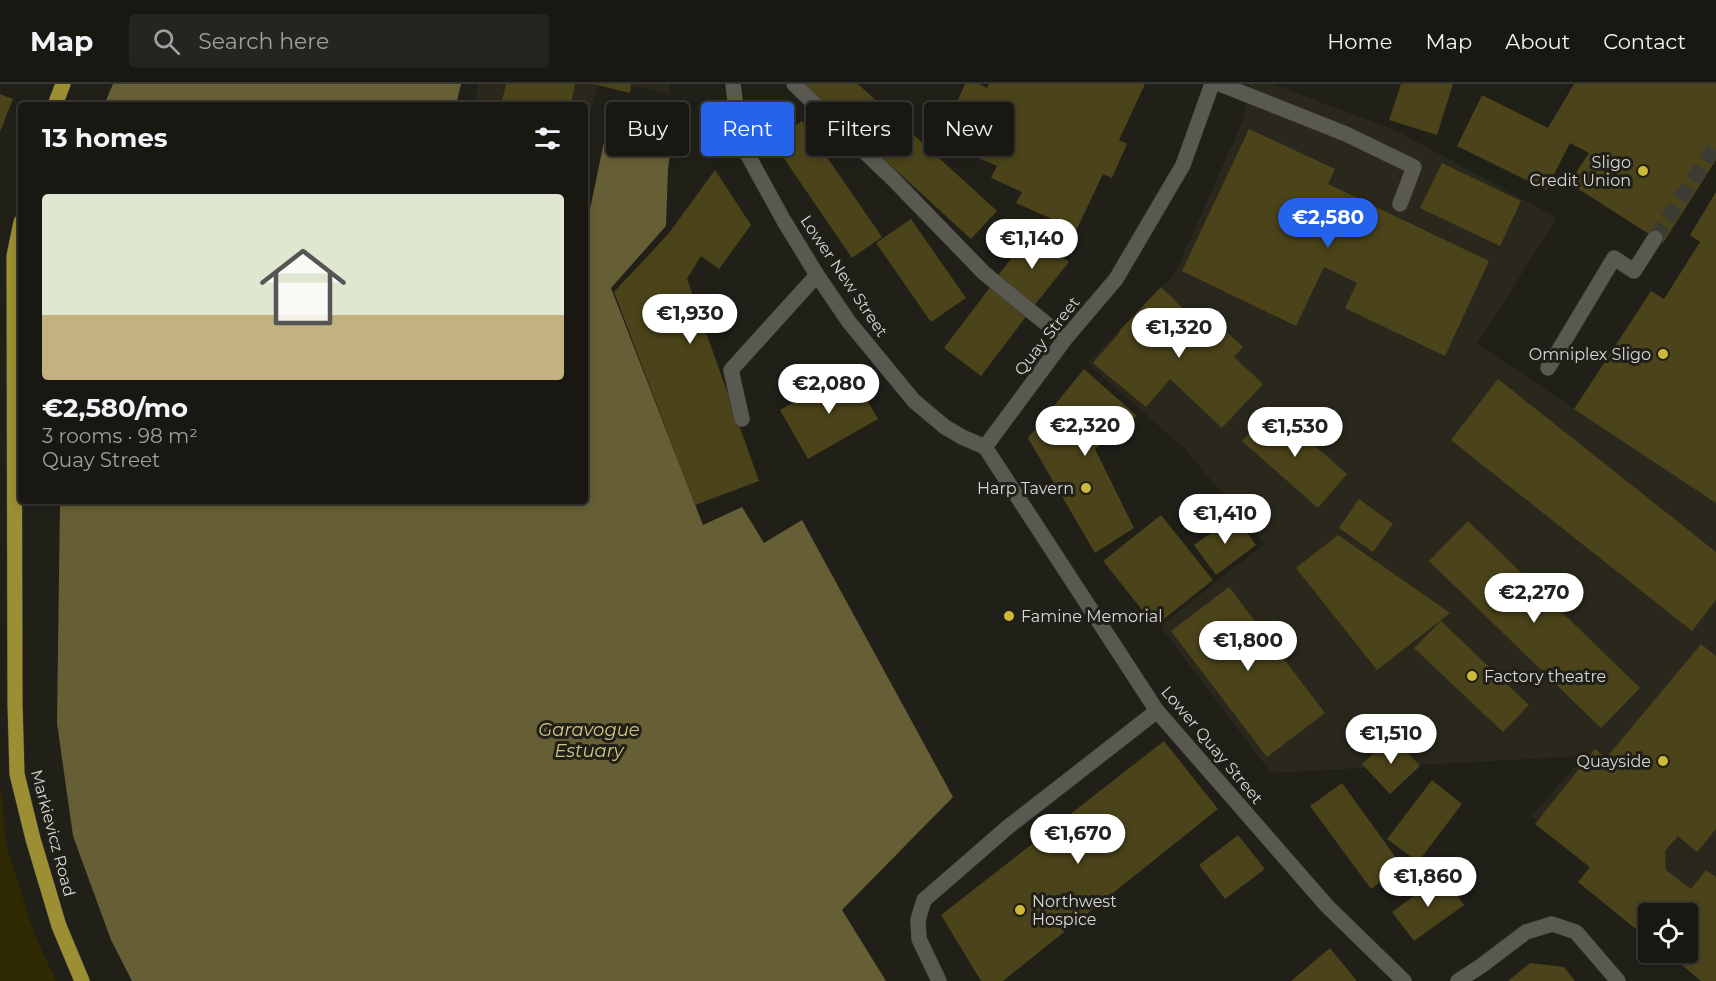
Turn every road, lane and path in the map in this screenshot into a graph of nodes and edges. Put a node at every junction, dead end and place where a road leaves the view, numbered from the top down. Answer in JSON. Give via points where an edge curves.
{"nodes":[{"id":1,"x":63,"y":84,"type":"edge"},
{"id":2,"x":733,"y":84,"type":"edge"},
{"id":3,"x":794,"y":84,"type":"edge"},
{"id":4,"x":1212,"y":84,"type":"edge"},
{"id":5,"x":1220,"y":84,"type":"edge"},
{"id":6,"x":56,"y":102,"type":"edge"},
{"id":7,"x":1401,"y":204,"type":"dead end"},
{"id":8,"x":18,"y":237,"type":"edge"},
{"id":9,"x":1656,"y":238,"type":"tunnel mouth"},
{"id":10,"x":817,"y":275,"type":"junction"},
{"id":11,"x":1065,"y":339,"type":"junction"},
{"id":12,"x":1548,"y":368,"type":"dead end"},
{"id":13,"x":742,"y":419,"type":"dead end"},
{"id":14,"x":985,"y":447,"type":"junction"},
{"id":15,"x":1157,"y":711,"type":"junction"},
{"id":16,"x":82,"y":981,"type":"edge"},
{"id":17,"x":939,"y":981,"type":"edge"},
{"id":18,"x":1404,"y":981,"type":"edge"},
{"id":19,"x":1458,"y":981,"type":"edge"},
{"id":20,"x":1618,"y":981,"type":"edge"}],
"edges":[{"from":1,"to":6,"type":"main road"},
{"from":2,"to":10,"type":"street","name":"Lower New Street","via":[[740,141]]},
{"from":3,"to":11,"type":"street","via":[[984,273]]},
{"from":4,"to":11,"type":"street","name":"Quay Street","via":[[1183,165],[1116,279]]},
{"from":5,"to":7,"type":"street","via":[[1346,134],[1414,167]]},
{"from":8,"to":16,"type":"main road","name":"Markievicz Road","via":[[14,256],[17,774],[59,926]]},
{"from":9,"to":12,"type":"street","via":[[1634,271],[1614,258]]},
{"from":10,"to":13,"type":"street","via":[[731,370]]},
{"from":10,"to":14,"type":"street","name":"Lower New Street","via":[[849,322],[914,402],[945,427]]},
{"from":11,"to":14,"type":"street","name":"Quay Street"},
{"from":14,"to":15,"type":"street","name":"Lower Quay Street"},
{"from":15,"to":17,"type":"street","via":[[1008,827],[924,900],[918,920],[919,939]]},
{"from":15,"to":18,"type":"street","name":"Lower Quay Street","via":[[1327,906]]},
{"from":19,"to":20,"type":"street","via":[[1526,932],[1552,924],[1576,932]]}]}
